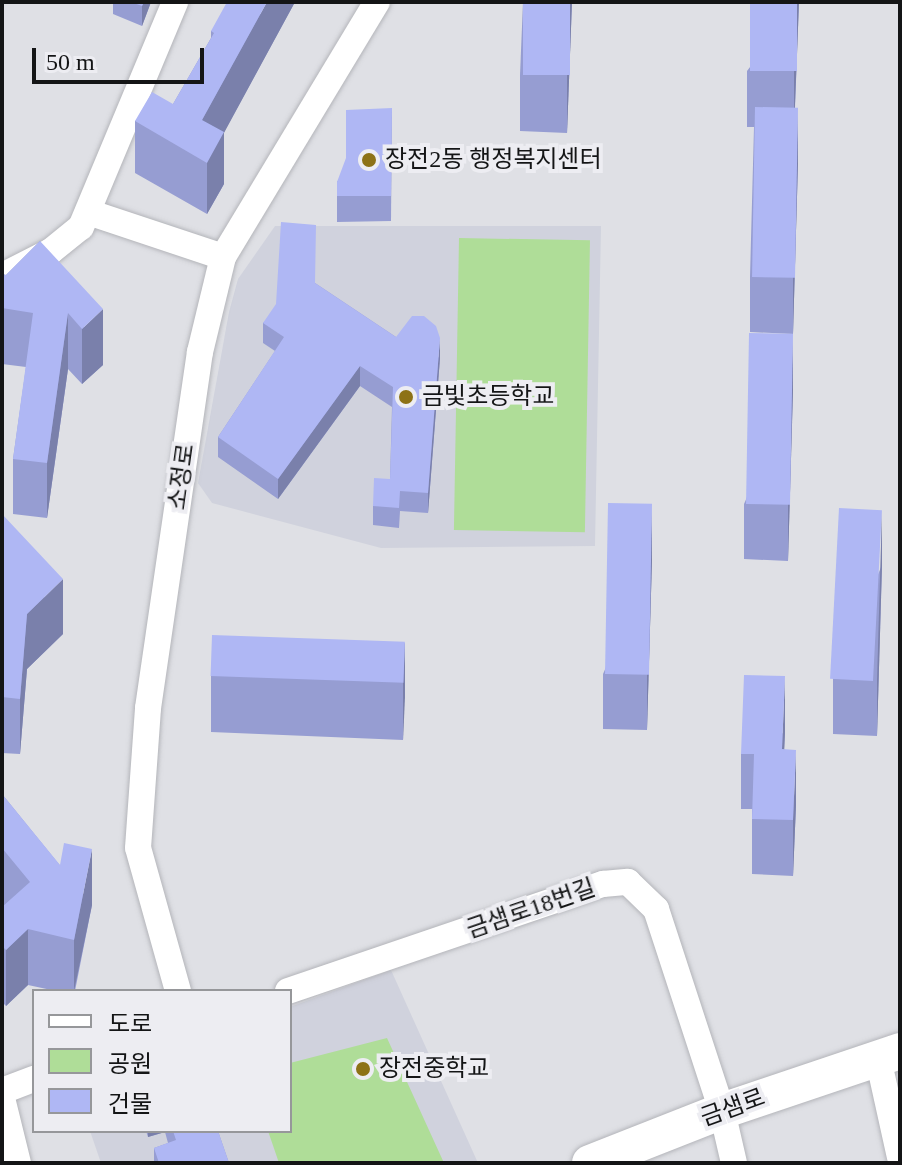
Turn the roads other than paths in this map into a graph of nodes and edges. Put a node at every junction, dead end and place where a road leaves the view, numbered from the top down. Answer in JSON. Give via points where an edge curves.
{"nodes":[{"id":1,"x":175,"y":2,"type":"edge"},
{"id":2,"x":377,"y":2,"type":"edge"},
{"id":3,"x":88,"y":212,"type":"junction"},
{"id":4,"x":223,"y":257,"type":"junction"},
{"id":5,"x":2,"y":276,"type":"edge"},
{"id":6,"x":177,"y":989,"type":"edge"},
{"id":7,"x":292,"y":990,"type":"edge"},
{"id":8,"x":889,"y":1054,"type":"edge"},
{"id":9,"x":32,"y":1080,"type":"edge"},
{"id":10,"x":2,"y":1091,"type":"edge"},
{"id":11,"x":2,"y":1098,"type":"edge"},
{"id":12,"x":722,"y":1111,"type":"junction"},
{"id":13,"x":900,"y":1157,"type":"edge"},
{"id":14,"x":18,"y":1163,"type":"edge"},
{"id":15,"x":590,"y":1163,"type":"edge"},
{"id":16,"x":734,"y":1163,"type":"edge"}],
"edges":[{"from":1,"to":3,"type":"street"},
{"from":2,"to":4,"type":"street","name":"소정로"},
{"from":3,"to":4,"type":"street"},
{"from":3,"to":5,"type":"street","via":[[81,227],[51,251]]},
{"from":4,"to":6,"type":"street","name":"소정로","via":[[200,352],[155,662],[138,848]]},
{"from":7,"to":12,"type":"street","name":"금샘로18번길","via":[[603,884],[628,882],[656,909]]},
{"from":8,"to":12,"type":"main road","name":"금샘로"},
{"from":8,"to":13,"type":"street","name":"금샘로"},
{"from":9,"to":10,"type":"street"},
{"from":11,"to":14,"type":"street"},
{"from":12,"to":15,"type":"main road","name":"금샘로"},
{"from":12,"to":16,"type":"street"}]}
